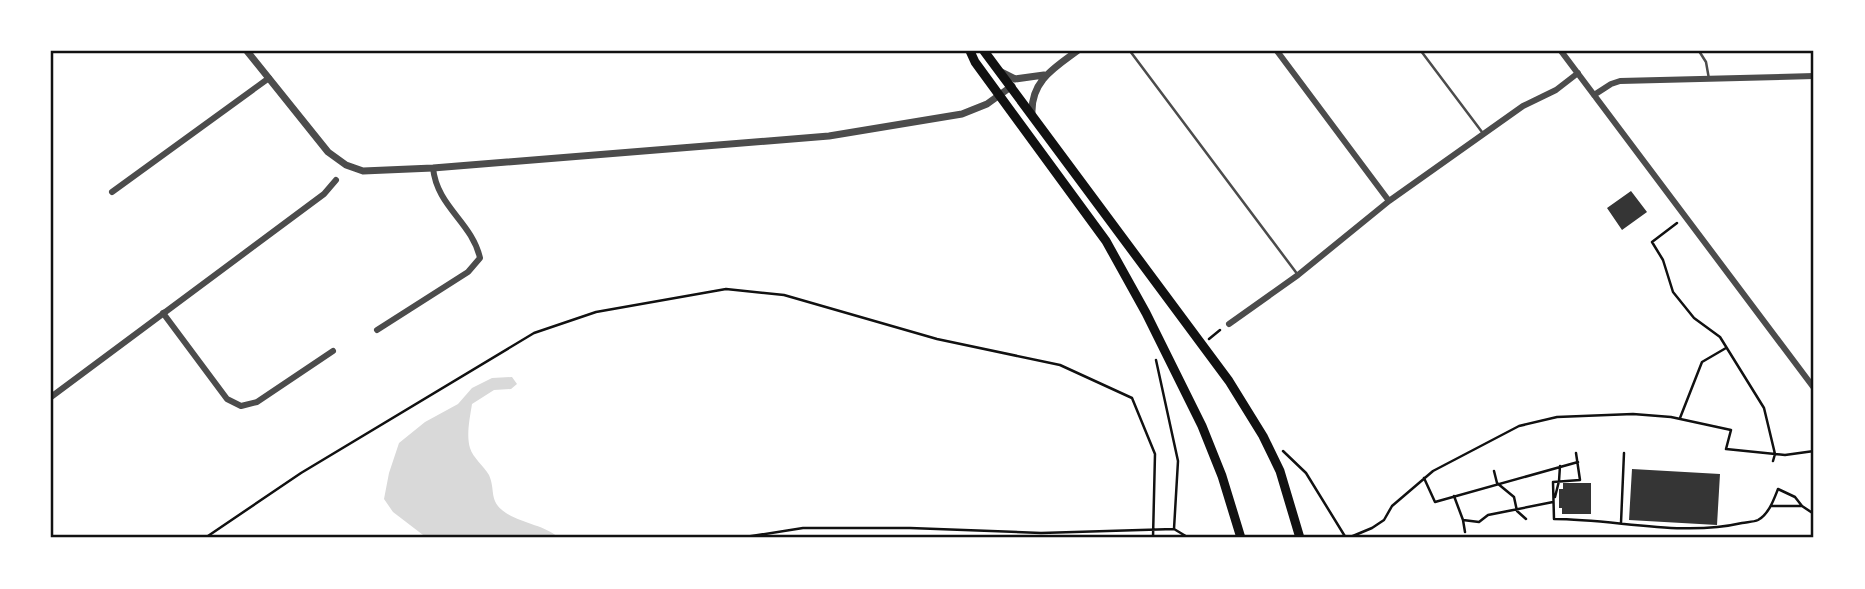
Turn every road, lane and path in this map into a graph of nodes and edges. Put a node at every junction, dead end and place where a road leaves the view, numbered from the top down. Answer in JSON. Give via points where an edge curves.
{"nodes":[{"id":1,"x":247,"y":51,"type":"edge"},
{"id":2,"x":970,"y":51,"type":"edge"},
{"id":3,"x":984,"y":51,"type":"edge"},
{"id":4,"x":1077,"y":51,"type":"edge"},
{"id":5,"x":1130,"y":51,"type":"edge"},
{"id":6,"x":1277,"y":51,"type":"edge"},
{"id":7,"x":1421,"y":51,"type":"edge"},
{"id":8,"x":1561,"y":51,"type":"edge"},
{"id":9,"x":1699,"y":51,"type":"edge"},
{"id":10,"x":1001,"y":72,"type":"junction"},
{"id":11,"x":1578,"y":73,"type":"junction"},
{"id":12,"x":1044,"y":75,"type":"junction"},
{"id":13,"x":1814,"y":76,"type":"edge"},
{"id":14,"x":269,"y":78,"type":"junction"},
{"id":15,"x":1709,"y":79,"type":"junction"},
{"id":16,"x":1012,"y":86,"type":"junction"},
{"id":17,"x":1594,"y":95,"type":"junction"},
{"id":18,"x":999,"y":96,"type":"junction"},
{"id":19,"x":1032,"y":113,"type":"junction"},
{"id":20,"x":1485,"y":134,"type":"junction"},
{"id":21,"x":433,"y":168,"type":"junction"},
{"id":22,"x":336,"y":180,"type":"dead end"},
{"id":23,"x":112,"y":192,"type":"dead end"},
{"id":24,"x":1389,"y":201,"type":"junction"},
{"id":25,"x":1677,"y":223,"type":"dead end"},
{"id":26,"x":1298,"y":275,"type":"junction"},
{"id":27,"x":163,"y":313,"type":"junction"},
{"id":28,"x":1229,"y":324,"type":"joint"},
{"id":29,"x":377,"y":330,"type":"dead end"},
{"id":30,"x":1202,"y":344,"type":"junction"},
{"id":31,"x":1726,"y":348,"type":"junction"},
{"id":32,"x":333,"y":351,"type":"dead end"},
{"id":33,"x":1155,"y":353,"type":"dead end"},
{"id":34,"x":1814,"y":388,"type":"edge"},
{"id":35,"x":51,"y":397,"type":"edge"},
{"id":36,"x":1680,"y":418,"type":"junction"},
{"id":37,"x":1814,"y":451,"type":"edge"},
{"id":38,"x":1576,"y":453,"type":"dead end"},
{"id":39,"x":1624,"y":453,"type":"dead end"},
{"id":40,"x":1775,"y":454,"type":"junction"},
{"id":41,"x":1287,"y":455,"type":"dead end"},
{"id":42,"x":1773,"y":461,"type":"dead end"},
{"id":43,"x":1578,"y":462,"type":"junction"},
{"id":44,"x":1559,"y":466,"type":"junction"},
{"id":45,"x":1494,"y":471,"type":"dead end"},
{"id":46,"x":1424,"y":478,"type":"junction"},
{"id":47,"x":1559,"y":481,"type":"junction"},
{"id":48,"x":1497,"y":483,"type":"junction"},
{"id":49,"x":1454,"y":496,"type":"junction"},
{"id":50,"x":1554,"y":502,"type":"junction"},
{"id":51,"x":1771,"y":506,"type":"junction"},
{"id":52,"x":1802,"y":506,"type":"junction"},
{"id":53,"x":1517,"y":511,"type":"junction"},
{"id":54,"x":1814,"y":514,"type":"edge"},
{"id":55,"x":1526,"y":519,"type":"dead end"},
{"id":56,"x":1463,"y":520,"type":"junction"},
{"id":57,"x":1621,"y":523,"type":"junction"},
{"id":58,"x":1174,"y":529,"type":"junction"},
{"id":59,"x":1154,"y":530,"type":"junction"},
{"id":60,"x":1465,"y":532,"type":"dead end"},
{"id":61,"x":205,"y":538,"type":"edge"},
{"id":62,"x":739,"y":538,"type":"edge"},
{"id":63,"x":1153,"y":538,"type":"edge"},
{"id":64,"x":1189,"y":538,"type":"edge"},
{"id":65,"x":1241,"y":538,"type":"edge"},
{"id":66,"x":1300,"y":538,"type":"edge"},
{"id":67,"x":1347,"y":538,"type":"edge"}],
"edges":[{"from":1,"to":14,"type":"street"},
{"from":2,"to":18,"type":"main road"},
{"from":3,"to":10,"type":"main road"},
{"from":4,"to":12,"type":"street"},
{"from":5,"to":26,"type":"lane"},
{"from":6,"to":24,"type":"street"},
{"from":7,"to":20,"type":"lane"},
{"from":8,"to":11,"type":"street"},
{"from":9,"to":15,"type":"lane"},
{"from":10,"to":12,"type":"street","via":[[1014,79]]},
{"from":10,"to":16,"type":"main road"},
{"from":11,"to":17,"type":"street"},
{"from":11,"to":20,"type":"street"},
{"from":12,"to":19,"type":"street","via":[[1031,100]]},
{"from":13,"to":15,"type":"street"},
{"from":14,"to":21,"type":"street","via":[[328,152],[346,165],[385,172]]},
{"from":14,"to":23,"type":"street"},
{"from":15,"to":17,"type":"street","via":[[1620,81]]},
{"from":16,"to":18,"type":"street"},
{"from":16,"to":19,"type":"main road"},
{"from":17,"to":34,"type":"street"},
{"from":18,"to":21,"type":"street","via":[[962,114],[830,136]]},
{"from":18,"to":65,"type":"main road","via":[[1106,241],[1157,334],[1202,426]]},
{"from":19,"to":30,"type":"main road"},
{"from":20,"to":24,"type":"street"},
{"from":21,"to":29,"type":"street","via":[[438,192],[476,242],[480,258],[468,272]]},
{"from":22,"to":27,"type":"street","via":[[324,194]]},
{"from":24,"to":26,"type":"street"},
{"from":25,"to":31,"type":"path","via":[[1652,242],[1673,292]]},
{"from":26,"to":28,"type":"street"},
{"from":27,"to":32,"type":"street","via":[[227,399],[241,406],[257,402]]},
{"from":27,"to":35,"type":"street"},
{"from":28,"to":30,"type":"path"},
{"from":30,"to":66,"type":"main road","via":[[1263,436],[1280,471]]},
{"from":31,"to":36,"type":"path","via":[[1702,362]]},
{"from":31,"to":40,"type":"path","via":[[1764,408]]},
{"from":33,"to":58,"type":"path","via":[[1178,461]]},
{"from":36,"to":40,"type":"path","via":[[1731,430],[1727,449]]},
{"from":36,"to":46,"type":"path","via":[[1633,414],[1557,417],[1519,426]]},
{"from":37,"to":40,"type":"path"},
{"from":38,"to":43,"type":"path"},
{"from":39,"to":57,"type":"path"},
{"from":40,"to":42,"type":"path"},
{"from":41,"to":67,"type":"path","via":[[1306,473]]},
{"from":43,"to":44,"type":"path"},
{"from":43,"to":47,"type":"path","via":[[1580,480]]},
{"from":44,"to":47,"type":"path"},
{"from":44,"to":48,"type":"path"},
{"from":45,"to":48,"type":"path"},
{"from":46,"to":49,"type":"path","via":[[1435,502]]},
{"from":46,"to":67,"type":"path","via":[[1392,506],[1384,520]]},
{"from":47,"to":50,"type":"path","via":[[1553,482]]},
{"from":48,"to":49,"type":"path"},
{"from":48,"to":53,"type":"path","via":[[1514,497]]},
{"from":49,"to":56,"type":"path"},
{"from":50,"to":53,"type":"path"},
{"from":50,"to":57,"type":"path","via":[[1554,519]]},
{"from":51,"to":52,"type":"path"},
{"from":51,"to":52,"type":"path","via":[[1778,489]]},
{"from":51,"to":57,"type":"path","via":[[1759,520],[1720,528]]},
{"from":52,"to":54,"type":"path"},
{"from":53,"to":55,"type":"path"},
{"from":53,"to":56,"type":"path","via":[[1488,515],[1479,522]]},
{"from":56,"to":60,"type":"path"},
{"from":58,"to":59,"type":"path"},
{"from":58,"to":64,"type":"path"},
{"from":59,"to":61,"type":"path","via":[[1155,454],[1132,398],[1060,365],[937,339],[784,295],[726,289],[596,312],[534,333],[301,473]]},
{"from":59,"to":62,"type":"path","via":[[1041,533],[803,528]]},
{"from":59,"to":63,"type":"path"}]}
